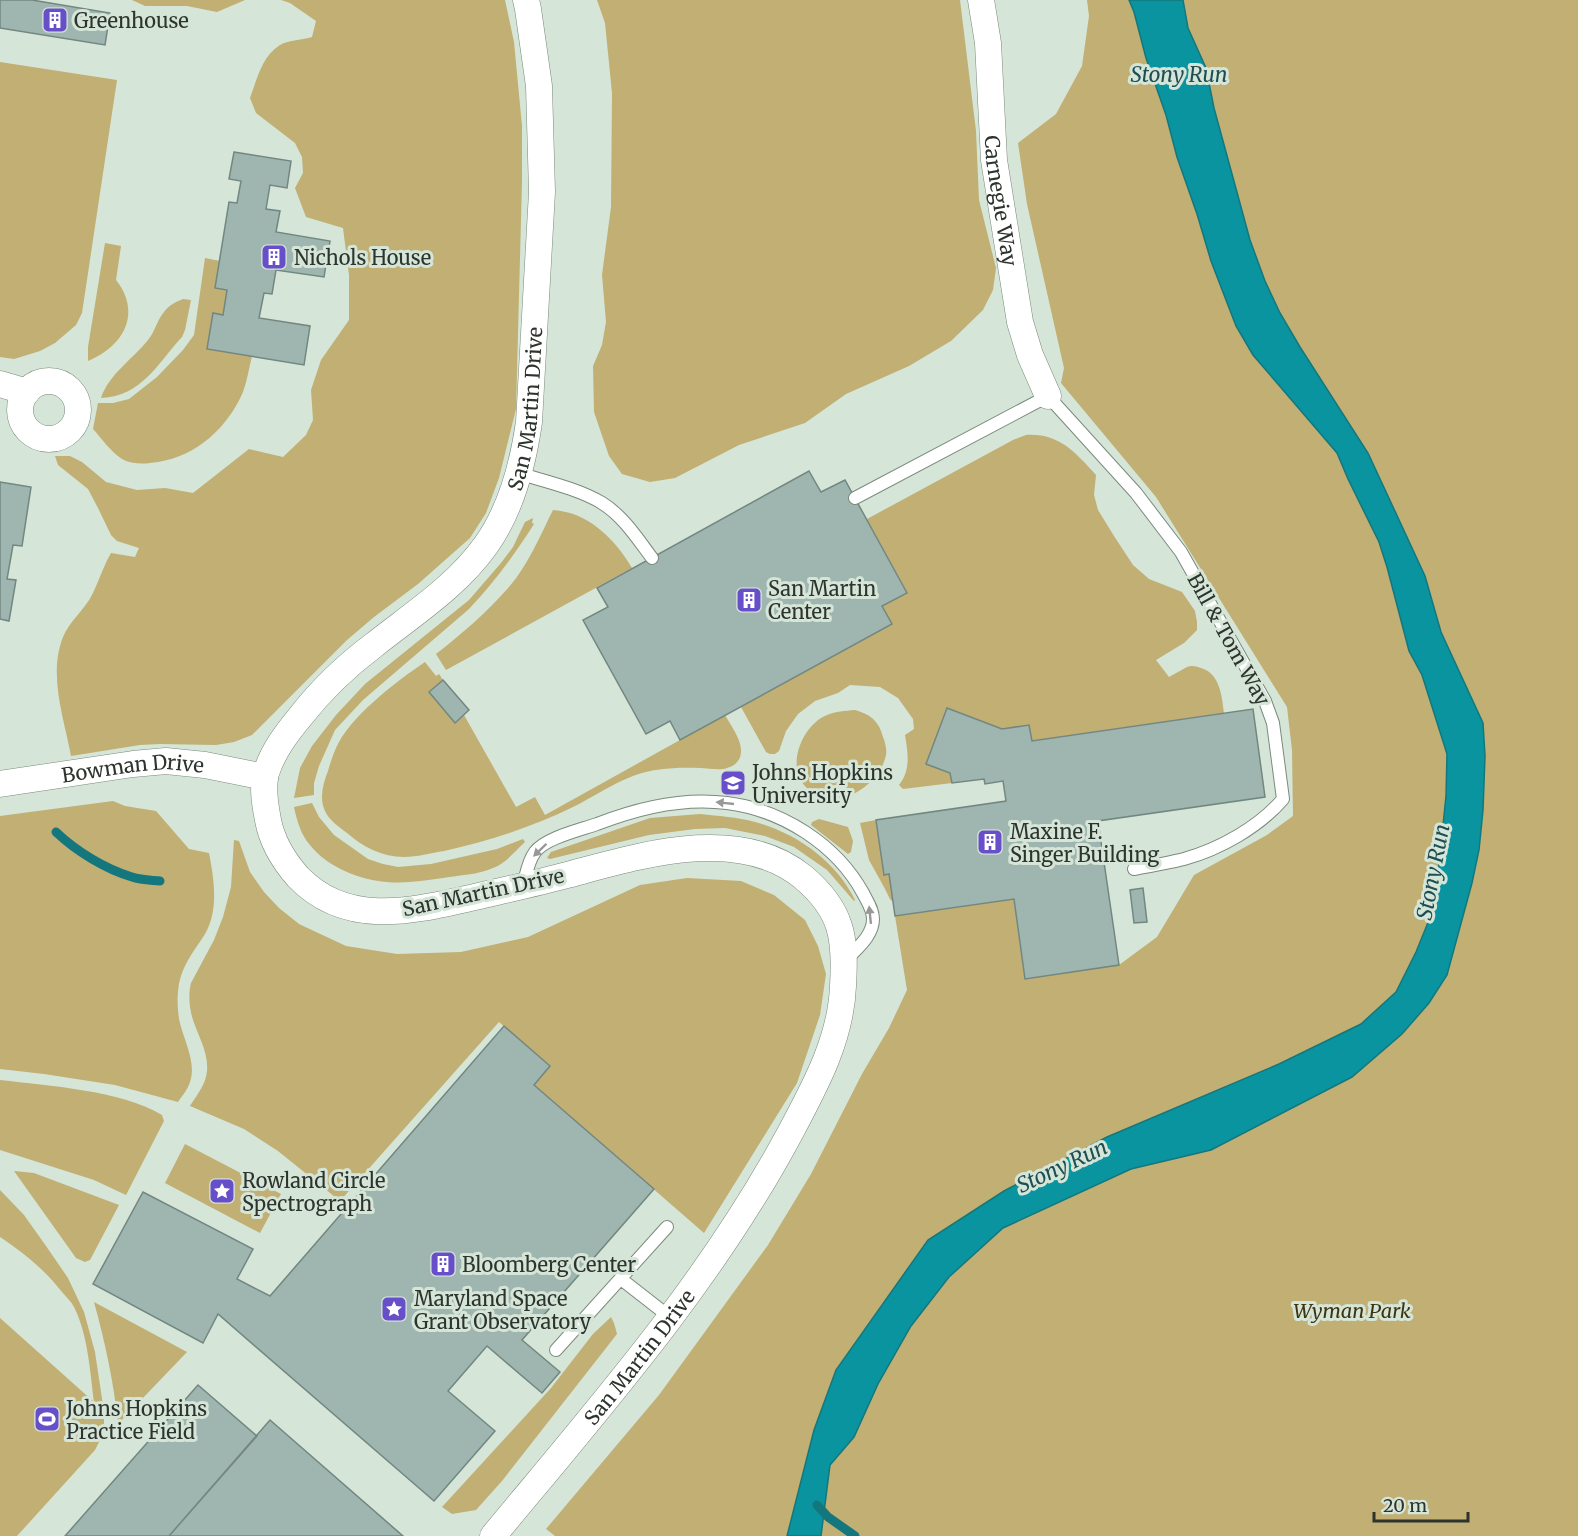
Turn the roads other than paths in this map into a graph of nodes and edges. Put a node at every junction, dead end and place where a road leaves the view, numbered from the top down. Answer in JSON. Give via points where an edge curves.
{"nodes":[{"id":1,"x":526,"y":0,"type":"edge"},
{"id":2,"x":981,"y":0,"type":"edge"},
{"id":3,"x":0,"y":384,"type":"edge"},
{"id":4,"x":27,"y":392,"type":"dead end"},
{"id":5,"x":1048,"y":396,"type":"junction"},
{"id":6,"x":518,"y":472,"type":"junction"},
{"id":7,"x":855,"y":498,"type":"dead end"},
{"id":8,"x":652,"y":558,"type":"dead end"},
{"id":9,"x":265,"y":777,"type":"junction"},
{"id":10,"x":0,"y":784,"type":"edge"},
{"id":11,"x":1134,"y":869,"type":"dead end"},
{"id":12,"x":523,"y":886,"type":"junction"},
{"id":13,"x":844,"y":963,"type":"junction"},
{"id":14,"x":667,"y":1227,"type":"dead end"},
{"id":15,"x":621,"y":1279,"type":"junction"},
{"id":16,"x":671,"y":1318,"type":"junction"},
{"id":17,"x":556,"y":1350,"type":"dead end"},
{"id":18,"x":494,"y":1536,"type":"edge"}],
"edges":[{"from":1,"to":6,"type":"street","name":"San Martin Drive","via":[[539,86],[542,192],[529,422]]},
{"from":2,"to":5,"type":"street","name":"Carnegie Way","via":[[988,43],[994,160],[1020,322],[1029,355]]},
{"from":3,"to":4,"type":"street"},
{"from":5,"to":7,"type":"lane"},
{"from":5,"to":11,"type":"lane","name":"Bill & Tom Way","via":[[1136,493],[1181,552],[1265,701],[1273,723],[1283,799],[1272,813],[1229,841],[1186,858]]},
{"from":6,"to":8,"type":"lane","via":[[602,503],[628,526]]},
{"from":6,"to":9,"type":"street","name":"San Martin Drive","via":[[501,521],[469,566],[329,684],[280,743]]},
{"from":9,"to":10,"type":"street","name":"Bowman Drive","via":[[166,761]]},
{"from":9,"to":12,"type":"street","name":"San Martin Drive","via":[[266,807],[275,844],[303,882],[336,903],[370,911],[408,910]]},
{"from":12,"to":13,"type":"street","name":"San Martin Drive","via":[[660,853],[714,848],[756,854],[795,871],[825,899],[840,927]]},
{"from":13,"to":12,"type":"lane","one_way":true,"via":[[869,935],[873,919],[867,900],[839,860],[815,839],[759,809],[688,802],[649,807],[609,819],[549,841],[536,850]]},
{"from":13,"to":16,"type":"street","name":"San Martin Drive","via":[[843,996],[833,1043],[807,1101],[720,1250]]},
{"from":14,"to":15,"type":"lane"},
{"from":15,"to":16,"type":"lane"},
{"from":15,"to":17,"type":"lane"},
{"from":16,"to":18,"type":"street","name":"San Martin Drive"}]}
